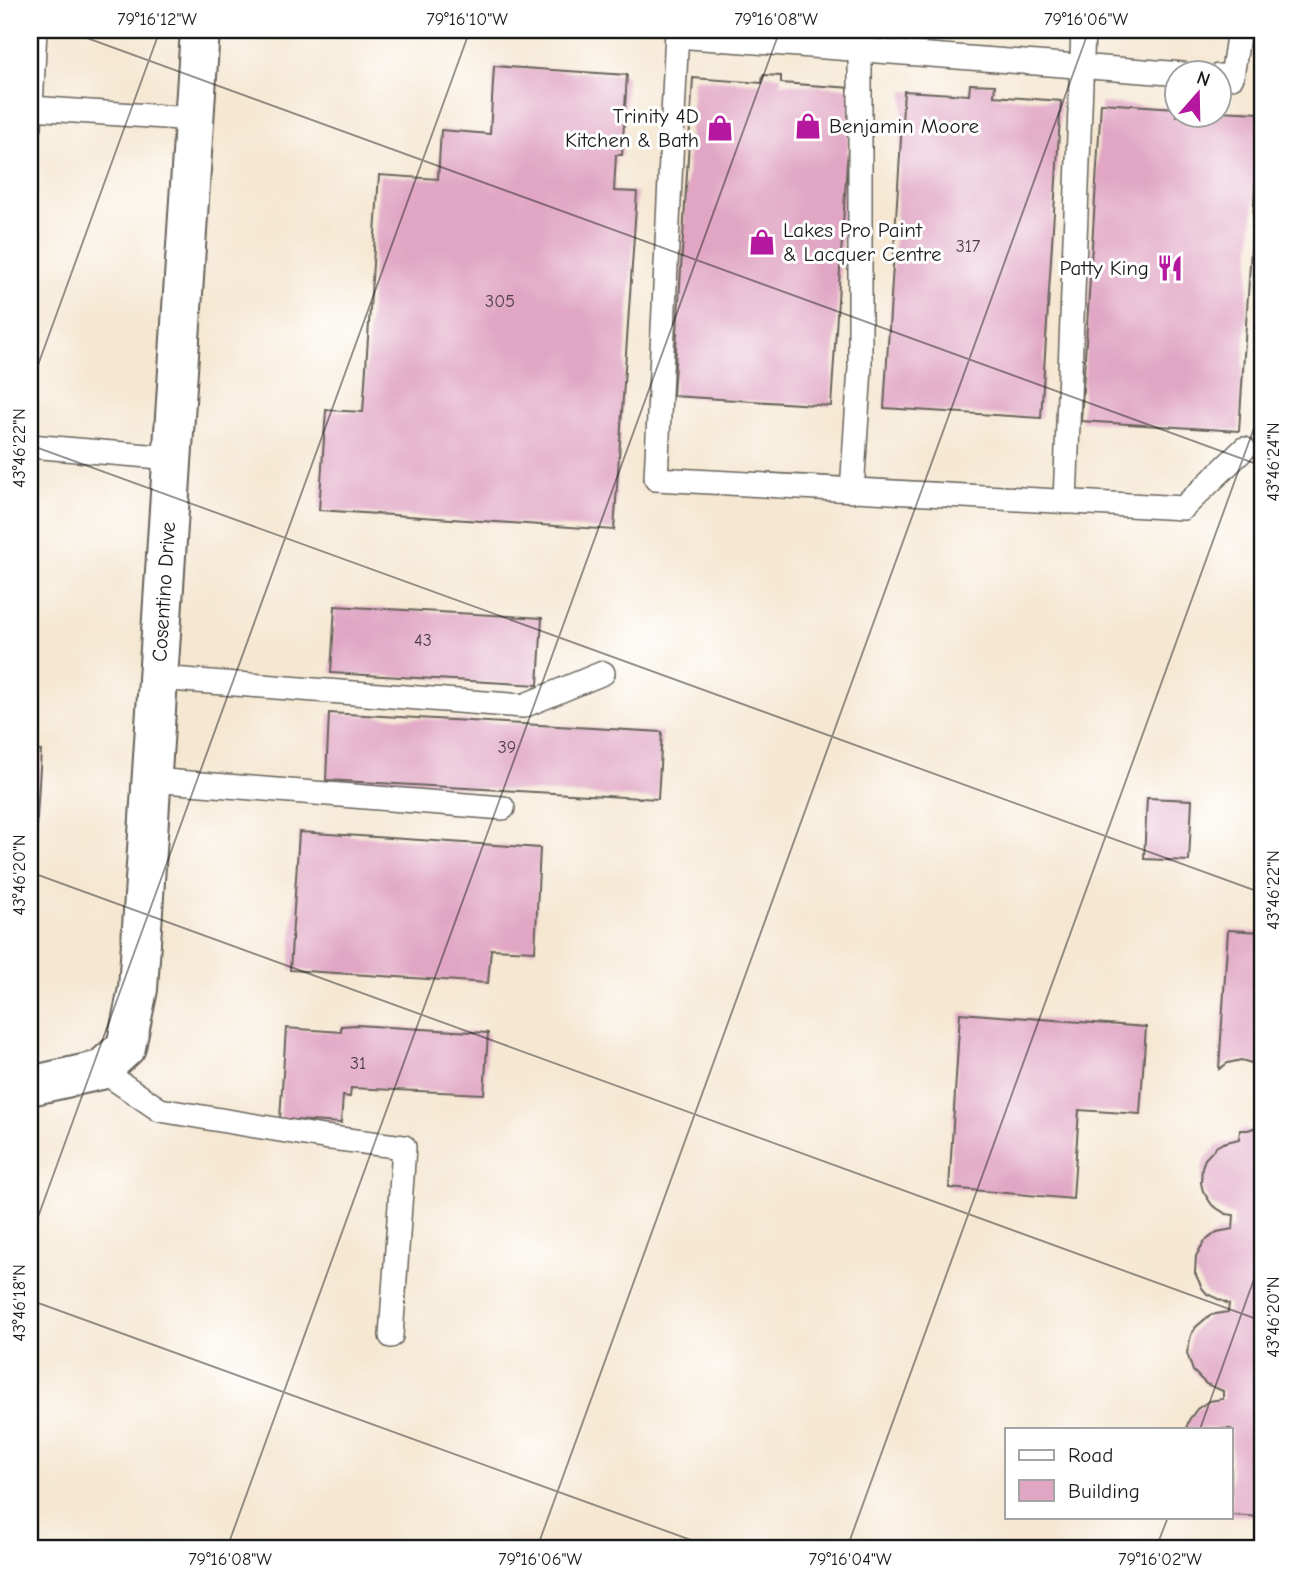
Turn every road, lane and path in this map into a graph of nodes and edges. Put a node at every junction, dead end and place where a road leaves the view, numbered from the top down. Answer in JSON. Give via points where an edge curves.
{"nodes":[{"id":1,"x":35,"y":30,"type":"edge"},
{"id":2,"x":200,"y":30,"type":"edge"},
{"id":3,"x":1083,"y":30,"type":"edge"},
{"id":4,"x":1239,"y":30,"type":"edge"},
{"id":5,"x":677,"y":33,"type":"edge"},
{"id":6,"x":860,"y":40,"type":"edge"},
{"id":7,"x":1082,"y":66,"type":"junction"},
{"id":8,"x":1162,"y":72,"type":"edge"},
{"id":9,"x":1232,"y":77,"type":"edge"},
{"id":10,"x":31,"y":108,"type":"edge"},
{"id":11,"x":194,"y":119,"type":"junction"},
{"id":12,"x":30,"y":126,"type":"edge"},
{"id":13,"x":30,"y":446,"type":"edge"},
{"id":14,"x":1244,"y":449,"type":"dead end"},
{"id":15,"x":172,"y":458,"type":"junction"},
{"id":16,"x":852,"y":491,"type":"junction"},
{"id":17,"x":1065,"y":502,"type":"junction"},
{"id":18,"x":603,"y":673,"type":"dead end"},
{"id":19,"x":158,"y":678,"type":"junction"},
{"id":20,"x":152,"y":780,"type":"junction"},
{"id":21,"x":503,"y":808,"type":"dead end"},
{"id":22,"x":101,"y":1070,"type":"junction"},
{"id":23,"x":30,"y":1086,"type":"edge"},
{"id":24,"x":391,"y":1336,"type":"dead end"}],
"edges":[{"from":1,"to":10,"type":"lane"},
{"from":2,"to":11,"type":"street","name":"Cosentino Drive"},
{"from":3,"to":7,"type":"lane"},
{"from":4,"to":9,"type":"lane"},
{"from":5,"to":6,"type":"lane"},
{"from":5,"to":16,"type":"lane","via":[[656,479]]},
{"from":6,"to":7,"type":"lane"},
{"from":6,"to":16,"type":"lane","via":[[860,368]]},
{"from":7,"to":8,"type":"lane"},
{"from":7,"to":17,"type":"lane"},
{"from":10,"to":11,"type":"lane"},
{"from":10,"to":12,"type":"lane"},
{"from":11,"to":15,"type":"street","name":"Cosentino Drive"},
{"from":13,"to":15,"type":"lane"},
{"from":14,"to":17,"type":"lane","via":[[1183,508]]},
{"from":15,"to":19,"type":"street","name":"Cosentino Drive"},
{"from":16,"to":17,"type":"lane"},
{"from":18,"to":19,"type":"lane","via":[[523,706]]},
{"from":19,"to":20,"type":"street","name":"Cosentino Drive"},
{"from":20,"to":21,"type":"lane"},
{"from":20,"to":22,"type":"street","name":"Cosentino Drive","via":[[138,989],[126,1048]]},
{"from":22,"to":23,"type":"street"},
{"from":22,"to":24,"type":"lane","via":[[160,1110],[404,1147]]}]}
